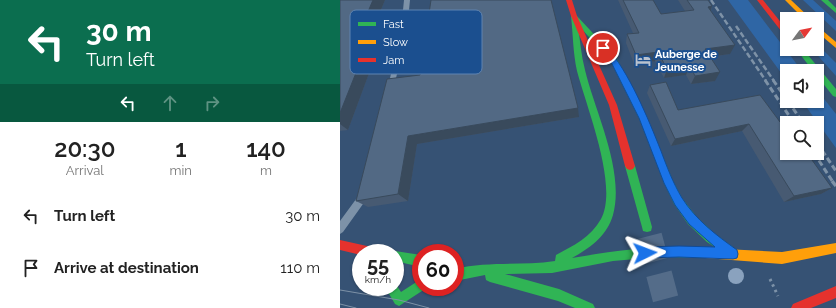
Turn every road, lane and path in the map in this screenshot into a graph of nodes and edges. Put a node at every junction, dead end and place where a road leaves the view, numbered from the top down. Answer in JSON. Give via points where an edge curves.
{"nodes":[{"id":1,"x":407,"y":0,"type":"edge"},
{"id":2,"x":570,"y":0,"type":"edge"},
{"id":3,"x":760,"y":0,"type":"edge"},
{"id":4,"x":788,"y":0,"type":"edge"},
{"id":5,"x":824,"y":0,"type":"edge"},
{"id":6,"x":406,"y":10,"type":"edge"},
{"id":7,"x":836,"y":11,"type":"edge"},
{"id":8,"x":801,"y":12,"type":"edge"},
{"id":9,"x":574,"y":16,"type":"junction"},
{"id":10,"x":780,"y":25,"type":"edge"},
{"id":11,"x":824,"y":35,"type":"edge"},
{"id":12,"x":836,"y":46,"type":"edge"},
{"id":13,"x":805,"y":56,"type":"edge"},
{"id":14,"x":394,"y":74,"type":"edge"},
{"id":15,"x":836,"y":94,"type":"edge"},
{"id":16,"x":388,"y":98,"type":"edge"},
{"id":17,"x":367,"y":188,"type":"edge"},
{"id":18,"x":647,"y":227,"type":"tunnel mouth"},
{"id":19,"x":340,"y":229,"type":"edge"},
{"id":20,"x":340,"y":246,"type":"edge"},
{"id":21,"x":352,"y":248,"type":"edge"},
{"id":22,"x":836,"y":248,"type":"edge"},
{"id":23,"x":352,"y":253,"type":"edge"},
{"id":24,"x":733,"y":254,"type":"junction"},
{"id":25,"x":759,"y":257,"type":"junction"},
{"id":26,"x":544,"y":268,"type":"junction"},
{"id":27,"x":464,"y":269,"type":"edge"},
{"id":28,"x":470,"y":270,"type":"junction"},
{"id":29,"x":464,"y":272,"type":"edge"},
{"id":30,"x":412,"y":291,"type":"edge"},
{"id":31,"x":836,"y":292,"type":"edge"},
{"id":32,"x":780,"y":301,"type":"dead end"},
{"id":33,"x":398,"y":304,"type":"edge"},
{"id":34,"x":589,"y":308,"type":"edge"},
{"id":35,"x":797,"y":308,"type":"edge"}],
"edges":[{"from":1,"to":6,"type":"lane"},
{"from":2,"to":9,"type":"main road"},
{"from":3,"to":10,"type":"main road"},
{"from":4,"to":8,"type":"main road"},
{"from":5,"to":7,"type":"main road"},
{"from":9,"to":18,"type":"main road","via":[[613,105]]},
{"from":9,"to":24,"type":"main road","via":[[613,59],[643,118],[678,202],[711,238]]},
{"from":9,"to":26,"type":"main road","via":[[580,69],[604,150],[610,192],[608,215],[599,232],[583,247]]},
{"from":11,"to":12,"type":"main road"},
{"from":13,"to":15,"type":"main road"},
{"from":14,"to":16,"type":"lane"},
{"from":17,"to":19,"type":"lane","via":[[365,196]]},
{"from":20,"to":21,"type":"main road"},
{"from":20,"to":23,"type":"main road"},
{"from":22,"to":25,"type":"main road","via":[[782,258]]},
{"from":24,"to":25,"type":"main road"},
{"from":24,"to":26,"type":"main road","via":[[679,251],[645,253]]},
{"from":25,"to":32,"type":"path"},
{"from":26,"to":28,"type":"main road"},
{"from":27,"to":28,"type":"main road"},
{"from":28,"to":29,"type":"main road"},
{"from":28,"to":34,"type":"main road","via":[[559,295]]},
{"from":30,"to":33,"type":"main road"},
{"from":31,"to":35,"type":"main road"}]}
